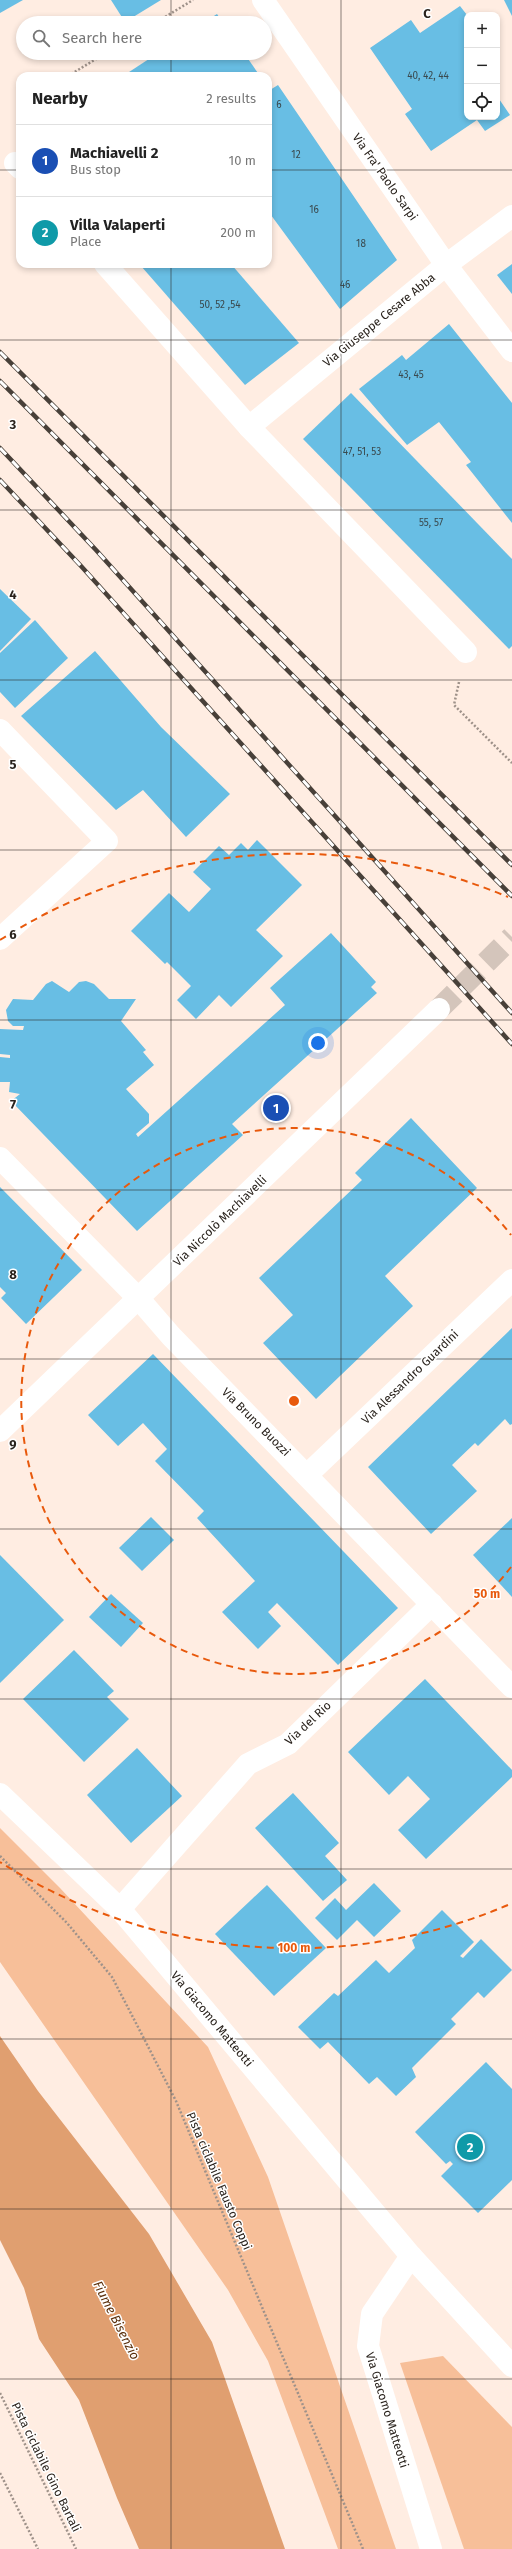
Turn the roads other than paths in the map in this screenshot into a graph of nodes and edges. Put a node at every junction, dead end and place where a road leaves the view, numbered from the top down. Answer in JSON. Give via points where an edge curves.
{"nodes":[{"id":1,"x":263,"y":0,"type":"edge"},
{"id":2,"x":512,"y":216,"type":"edge"},
{"id":3,"x":446,"y":265,"type":"junction"},
{"id":4,"x":109,"y":268,"type":"edge"},
{"id":5,"x":512,"y":351,"type":"edge"},
{"id":6,"x":249,"y":427,"type":"junction"},
{"id":7,"x":466,"y":652,"type":"road end"},
{"id":8,"x":0,"y":730,"type":"edge"},
{"id":9,"x":0,"y":939,"type":"edge"},
{"id":10,"x":439,"y":1009,"type":"tunnel mouth"},
{"id":11,"x":0,"y":1158,"type":"edge"},
{"id":12,"x":512,"y":1280,"type":"edge"},
{"id":13,"x":139,"y":1299,"type":"junction"},
{"id":14,"x":0,"y":1431,"type":"edge"},
{"id":15,"x":308,"y":1474,"type":"junction"},
{"id":16,"x":432,"y":1604,"type":"junction"},
{"id":17,"x":512,"y":1687,"type":"edge"},
{"id":18,"x":0,"y":1794,"type":"edge"},
{"id":19,"x":120,"y":1909,"type":"junction"},
{"id":20,"x":411,"y":2256,"type":"junction"},
{"id":21,"x":512,"y":2366,"type":"edge"},
{"id":22,"x":431,"y":2549,"type":"edge"}],
"edges":[{"from":1,"to":3,"type":"street","name":"Via Fra' Paolo Sarpi"},
{"from":2,"to":3,"type":"street","name":"Via Giuseppe Cesare Abba"},
{"from":3,"to":5,"type":"street","name":"Via Fra' Paolo Sarpi"},
{"from":3,"to":6,"type":"street","name":"Via Giuseppe Cesare Abba"},
{"from":4,"to":6,"type":"street"},
{"from":6,"to":7,"type":"street"},
{"from":8,"to":9,"type":"street","via":[[107,842]]},
{"from":10,"to":13,"type":"street","name":"Via Niccolò Machiavelli"},
{"from":11,"to":13,"type":"street","name":"Via Bruno Buozzi"},
{"from":12,"to":15,"type":"street","name":"Via Alessandro Guardini"},
{"from":13,"to":14,"type":"street","name":"Via Niccolò Machiavelli"},
{"from":13,"to":15,"type":"street","name":"Via Bruno Buozzi","via":[[171,1336]]},
{"from":15,"to":16,"type":"street","name":"Via Bruno Buozzi"},
{"from":16,"to":17,"type":"street","name":"Via Bruno Buozzi"},
{"from":16,"to":19,"type":"street","name":"Via del Rio","via":[[288,1744],[248,1764]]},
{"from":18,"to":19,"type":"street","name":"Via Giacomo Matteotti"},
{"from":19,"to":20,"type":"street","name":"Via Giacomo Matteotti"},
{"from":20,"to":21,"type":"street","name":"Via Giacomo Matteotti"},
{"from":20,"to":22,"type":"street","name":"Via Giacomo Matteotti","via":[[372,2314],[368,2346]]}]}
